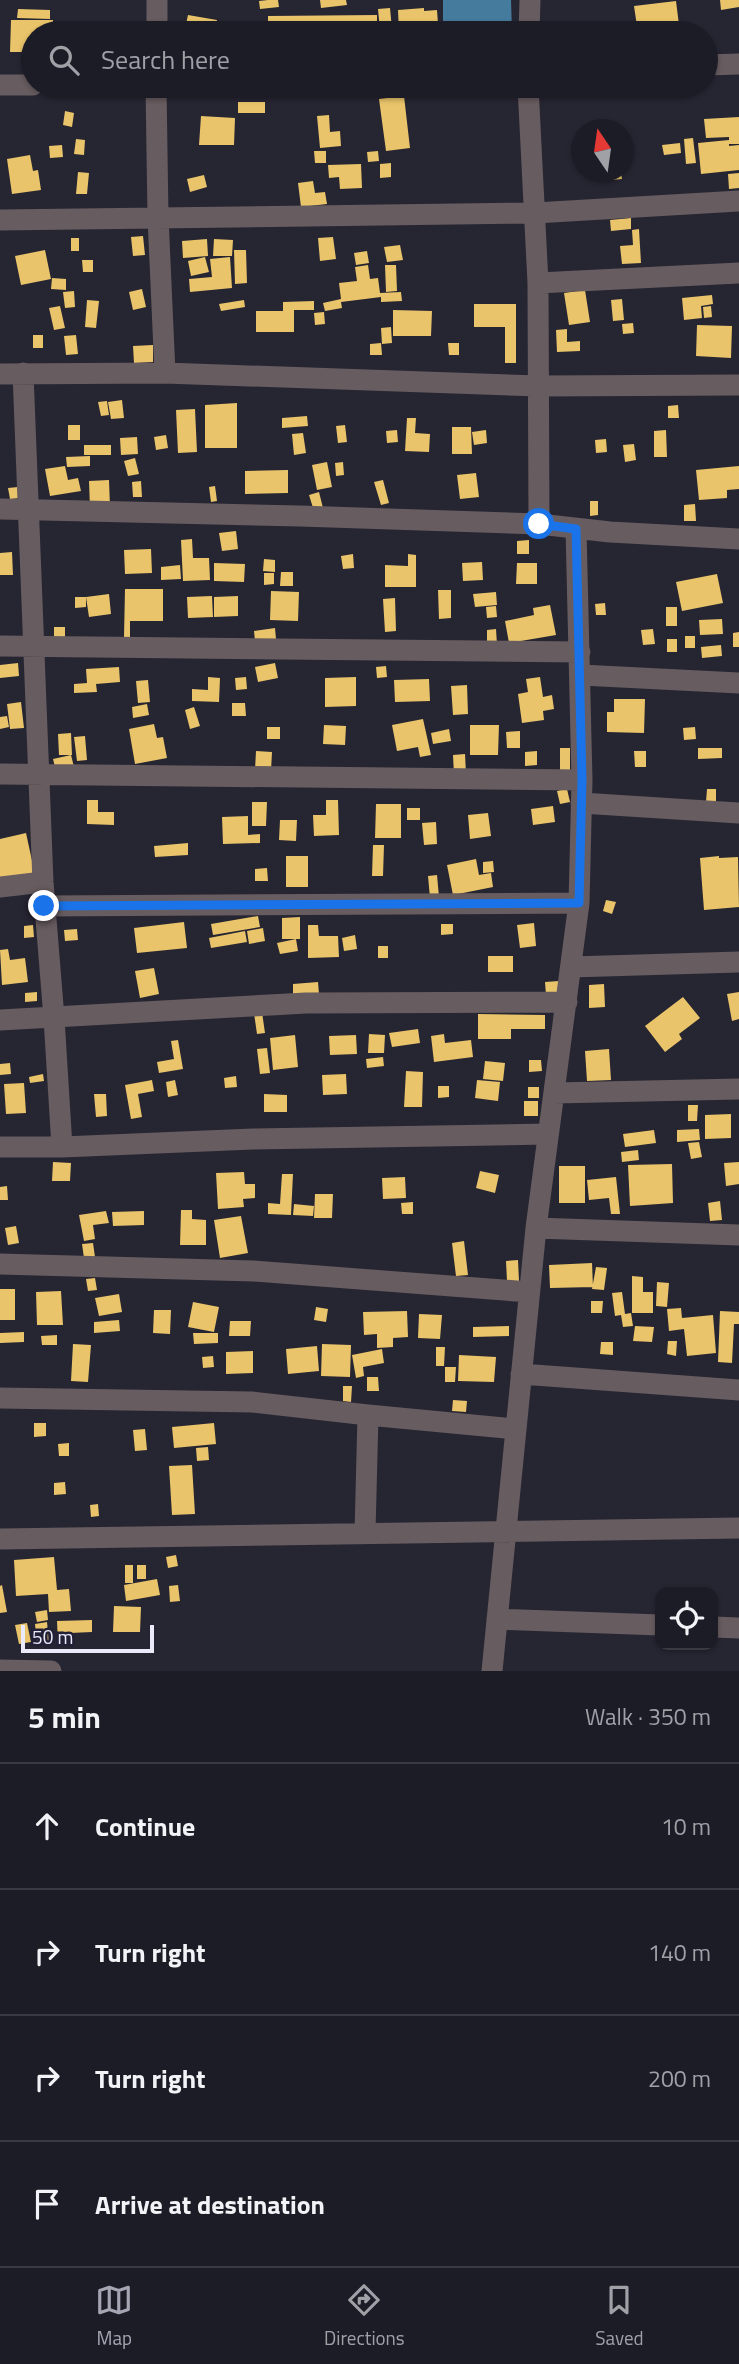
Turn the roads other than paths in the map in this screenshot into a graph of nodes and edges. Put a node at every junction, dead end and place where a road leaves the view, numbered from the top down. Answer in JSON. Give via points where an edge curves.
{"nodes":[{"id":1,"x":158,"y":0,"type":"edge"},
{"id":2,"x":530,"y":0,"type":"edge"},
{"id":3,"x":157,"y":21,"type":"edge"},
{"id":4,"x":529,"y":21,"type":"edge"},
{"id":5,"x":739,"y":64,"type":"edge"},
{"id":6,"x":718,"y":65,"type":"edge"},
{"id":7,"x":0,"y":85,"type":"edge"},
{"id":8,"x":21,"y":85,"type":"edge"},
{"id":9,"x":156,"y":98,"type":"edge"},
{"id":10,"x":529,"y":98,"type":"edge"},
{"id":11,"x":739,"y":201,"type":"edge"},
{"id":12,"x":535,"y":212,"type":"junction"},
{"id":13,"x":158,"y":218,"type":"junction"},
{"id":14,"x":0,"y":220,"type":"edge"},
{"id":15,"x":739,"y":273,"type":"edge"},
{"id":16,"x":538,"y":283,"type":"junction"},
{"id":17,"x":23,"y":373,"type":"junction"},
{"id":18,"x":165,"y":373,"type":"junction"},
{"id":19,"x":0,"y":374,"type":"edge"},
{"id":20,"x":739,"y":385,"type":"edge"},
{"id":21,"x":540,"y":386,"type":"junction"},
{"id":22,"x":0,"y":509,"type":"edge"},
{"id":23,"x":28,"y":509,"type":"junction"},
{"id":24,"x":539,"y":524,"type":"junction"},
{"id":25,"x":576,"y":529,"type":"junction"},
{"id":26,"x":739,"y":538,"type":"edge"},
{"id":27,"x":34,"y":644,"type":"junction"},
{"id":28,"x":0,"y":646,"type":"edge"},
{"id":29,"x":580,"y":652,"type":"junction"},
{"id":30,"x":581,"y":675,"type":"junction"},
{"id":31,"x":739,"y":683,"type":"edge"},
{"id":32,"x":0,"y":774,"type":"edge"},
{"id":33,"x":38,"y":774,"type":"junction"},
{"id":34,"x":582,"y":780,"type":"junction"},
{"id":35,"x":581,"y":803,"type":"junction"},
{"id":36,"x":739,"y":813,"type":"edge"},
{"id":37,"x":43,"y":882,"type":"junction"},
{"id":38,"x":0,"y":887,"type":"edge"},
{"id":39,"x":579,"y":903,"type":"junction"},
{"id":40,"x":44,"y":906,"type":"junction"},
{"id":41,"x":739,"y":962,"type":"edge"},
{"id":42,"x":571,"y":967,"type":"junction"},
{"id":43,"x":567,"y":1002,"type":"junction"},
{"id":44,"x":54,"y":1018,"type":"junction"},
{"id":45,"x":0,"y":1020,"type":"edge"},
{"id":46,"x":739,"y":1089,"type":"edge"},
{"id":47,"x":554,"y":1093,"type":"junction"},
{"id":48,"x":548,"y":1134,"type":"junction"},
{"id":49,"x":0,"y":1147,"type":"edge"},
{"id":50,"x":62,"y":1147,"type":"junction"},
{"id":51,"x":536,"y":1228,"type":"junction"},
{"id":52,"x":739,"y":1235,"type":"edge"},
{"id":53,"x":0,"y":1264,"type":"edge"},
{"id":54,"x":529,"y":1292,"type":"junction"},
{"id":55,"x":521,"y":1374,"type":"junction"},
{"id":56,"x":739,"y":1390,"type":"edge"},
{"id":57,"x":0,"y":1398,"type":"edge"},
{"id":58,"x":368,"y":1415,"type":"junction"},
{"id":59,"x":516,"y":1429,"type":"junction"},
{"id":60,"x":739,"y":1528,"type":"edge"},
{"id":61,"x":506,"y":1531,"type":"junction"},
{"id":62,"x":365,"y":1533,"type":"junction"},
{"id":63,"x":0,"y":1539,"type":"edge"},
{"id":64,"x":496,"y":1619,"type":"junction"},
{"id":65,"x":655,"y":1625,"type":"edge"},
{"id":66,"x":718,"y":1627,"type":"edge"},
{"id":67,"x":739,"y":1628,"type":"edge"},
{"id":68,"x":0,"y":1670,"type":"edge"},
{"id":69,"x":51,"y":1671,"type":"edge"},
{"id":70,"x":492,"y":1671,"type":"edge"}],
"edges":[{"from":1,"to":3,"type":"street"},
{"from":2,"to":4,"type":"street"},
{"from":5,"to":6,"type":"street"},
{"from":7,"to":8,"type":"street"},
{"from":9,"to":13,"type":"street"},
{"from":10,"to":12,"type":"street"},
{"from":11,"to":12,"type":"street"},
{"from":12,"to":13,"type":"street"},
{"from":12,"to":16,"type":"street"},
{"from":13,"to":14,"type":"street"},
{"from":13,"to":18,"type":"street"},
{"from":15,"to":16,"type":"street"},
{"from":16,"to":21,"type":"street"},
{"from":17,"to":18,"type":"street"},
{"from":17,"to":19,"type":"street"},
{"from":17,"to":23,"type":"street"},
{"from":18,"to":21,"type":"street"},
{"from":20,"to":21,"type":"street"},
{"from":21,"to":24,"type":"street"},
{"from":22,"to":23,"type":"street"},
{"from":23,"to":24,"type":"street"},
{"from":23,"to":27,"type":"street"},
{"from":24,"to":25,"type":"street"},
{"from":25,"to":26,"type":"street"},
{"from":25,"to":29,"type":"street"},
{"from":27,"to":28,"type":"street"},
{"from":27,"to":29,"type":"street"},
{"from":27,"to":33,"type":"street"},
{"from":29,"to":30,"type":"street"},
{"from":30,"to":31,"type":"street"},
{"from":30,"to":34,"type":"street"},
{"from":32,"to":33,"type":"street"},
{"from":33,"to":34,"type":"street"},
{"from":33,"to":37,"type":"street"},
{"from":34,"to":35,"type":"street"},
{"from":35,"to":36,"type":"street"},
{"from":35,"to":39,"type":"street"},
{"from":37,"to":38,"type":"street"},
{"from":37,"to":40,"type":"street"},
{"from":39,"to":40,"type":"street"},
{"from":39,"to":42,"type":"street"},
{"from":40,"to":44,"type":"street"},
{"from":41,"to":42,"type":"street"},
{"from":42,"to":43,"type":"street"},
{"from":43,"to":44,"type":"street","via":[[306,1003]]},
{"from":43,"to":47,"type":"street"},
{"from":44,"to":45,"type":"street"},
{"from":44,"to":50,"type":"street"},
{"from":46,"to":47,"type":"street"},
{"from":47,"to":48,"type":"street"},
{"from":48,"to":50,"type":"street"},
{"from":48,"to":51,"type":"street"},
{"from":49,"to":50,"type":"street"},
{"from":51,"to":52,"type":"street"},
{"from":51,"to":54,"type":"street"},
{"from":53,"to":54,"type":"street","via":[[253,1271]]},
{"from":54,"to":55,"type":"street"},
{"from":55,"to":56,"type":"street"},
{"from":55,"to":59,"type":"street"},
{"from":57,"to":58,"type":"street","via":[[214,1400]]},
{"from":58,"to":59,"type":"street"},
{"from":58,"to":62,"type":"street"},
{"from":59,"to":61,"type":"street"},
{"from":60,"to":61,"type":"street"},
{"from":61,"to":62,"type":"street"},
{"from":61,"to":64,"type":"street"},
{"from":62,"to":63,"type":"street"},
{"from":64,"to":65,"type":"street"},
{"from":64,"to":70,"type":"street"},
{"from":66,"to":67,"type":"street"},
{"from":68,"to":69,"type":"street"}]}
